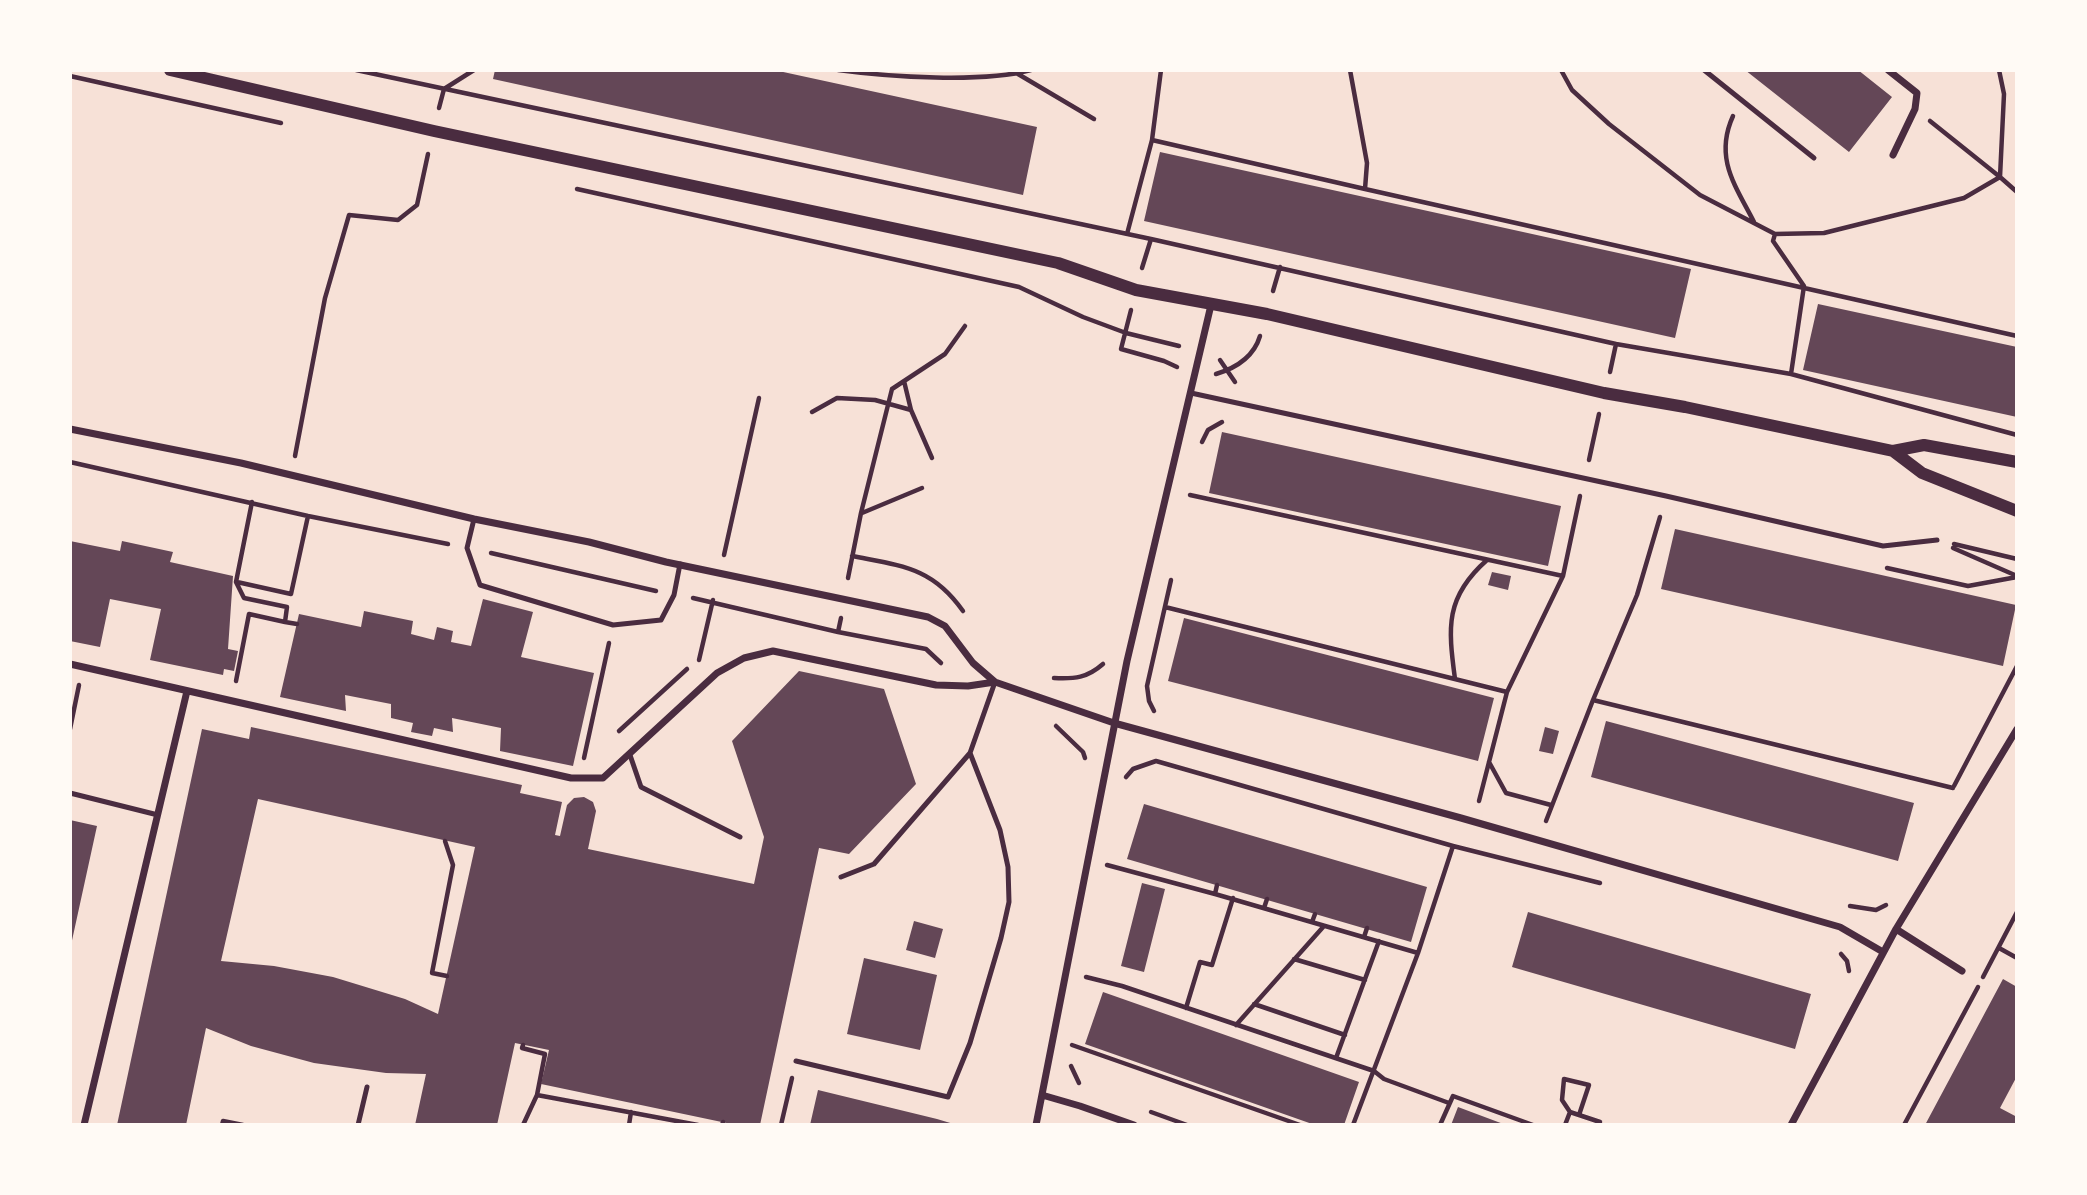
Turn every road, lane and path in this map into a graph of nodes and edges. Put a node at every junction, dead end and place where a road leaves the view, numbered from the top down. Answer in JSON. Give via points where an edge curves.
{"nodes":[{"id":1,"x":170,"y":70,"type":"edge"},
{"id":2,"x":356,"y":70,"type":"edge"},
{"id":3,"x":474,"y":70,"type":"edge"},
{"id":4,"x":838,"y":70,"type":"edge"},
{"id":5,"x":1031,"y":70,"type":"edge"},
{"id":6,"x":1161,"y":70,"type":"edge"},
{"id":7,"x":1350,"y":70,"type":"edge"},
{"id":8,"x":1561,"y":70,"type":"edge"},
{"id":9,"x":1704,"y":70,"type":"edge"},
{"id":10,"x":1888,"y":70,"type":"edge"},
{"id":11,"x":1999,"y":70,"type":"edge"},
{"id":12,"x":1017,"y":74,"type":"junction"},
{"id":13,"x":70,"y":76,"type":"edge"},
{"id":14,"x":444,"y":89,"type":"junction"},
{"id":15,"x":1741,"y":100,"type":"junction"},
{"id":16,"x":1915,"y":109,"type":"junction"},
{"id":17,"x":1094,"y":119,"type":"dead end"},
{"id":18,"x":287,"y":124,"type":"dead end"},
{"id":19,"x":434,"y":131,"type":"junction"},
{"id":20,"x":1152,"y":140,"type":"junction"},
{"id":21,"x":416,"y":153,"type":"dead end"},
{"id":22,"x":1893,"y":155,"type":"dead end"},
{"id":23,"x":428,"y":156,"type":"junction"},
{"id":24,"x":1814,"y":158,"type":"dead end"},
{"id":25,"x":2000,"y":177,"type":"junction"},
{"id":26,"x":576,"y":188,"type":"dead end"},
{"id":27,"x":1365,"y":189,"type":"junction"},
{"id":28,"x":2017,"y":192,"type":"edge"},
{"id":29,"x":1754,"y":223,"type":"junction"},
{"id":30,"x":1127,"y":234,"type":"junction"},
{"id":31,"x":1775,"y":234,"type":"junction"},
{"id":32,"x":1151,"y":239,"type":"junction"},
{"id":33,"x":1804,"y":286,"type":"junction"},
{"id":34,"x":1136,"y":290,"type":"junction"},
{"id":35,"x":1211,"y":305,"type":"junction"},
{"id":36,"x":1126,"y":333,"type":"junction"},
{"id":37,"x":2017,"y":336,"type":"edge"},
{"id":38,"x":1160,"y":341,"type":"dead end"},
{"id":39,"x":1616,"y":344,"type":"dead end"},
{"id":40,"x":1121,"y":349,"type":"dead end"},
{"id":41,"x":1791,"y":374,"type":"dead end"},
{"id":42,"x":904,"y":381,"type":"dead end"},
{"id":43,"x":1191,"y":394,"type":"junction"},
{"id":44,"x":759,"y":398,"type":"dead end"},
{"id":45,"x":911,"y":410,"type":"junction"},
{"id":46,"x":812,"y":412,"type":"dead end"},
{"id":47,"x":1229,"y":422,"type":"dead end"},
{"id":48,"x":70,"y":429,"type":"edge"},
{"id":49,"x":1202,"y":444,"type":"dead end"},
{"id":50,"x":1893,"y":451,"type":"junction"},
{"id":51,"x":932,"y":458,"type":"dead end"},
{"id":52,"x":2017,"y":462,"type":"edge"},
{"id":53,"x":292,"y":476,"type":"junction"},
{"id":54,"x":922,"y":488,"type":"dead end"},
{"id":55,"x":1566,"y":495,"type":"dead end"},
{"id":56,"x":1580,"y":498,"type":"dead end"},
{"id":57,"x":252,"y":502,"type":"dead end"},
{"id":58,"x":1188,"y":507,"type":"dead end"},
{"id":59,"x":282,"y":510,"type":"dead end"},
{"id":60,"x":2017,"y":511,"type":"edge"},
{"id":61,"x":861,"y":513,"type":"dead end"},
{"id":62,"x":1647,"y":514,"type":"dead end"},
{"id":63,"x":308,"y":516,"type":"dead end"},
{"id":64,"x":474,"y":519,"type":"junction"},
{"id":65,"x":1937,"y":540,"type":"junction"},
{"id":66,"x":852,"y":556,"type":"dead end"},
{"id":67,"x":2017,"y":559,"type":"edge"},
{"id":68,"x":1488,"y":560,"type":"junction"},
{"id":69,"x":680,"y":564,"type":"junction"},
{"id":70,"x":1874,"y":565,"type":"dead end"},
{"id":71,"x":1173,"y":569,"type":"dead end"},
{"id":72,"x":720,"y":573,"type":"junction"},
{"id":73,"x":1563,"y":576,"type":"dead end"},
{"id":74,"x":2017,"y":576,"type":"edge"},
{"id":75,"x":236,"y":582,"type":"junction"},
{"id":76,"x":231,"y":591,"type":"dead end"},
{"id":77,"x":240,"y":593,"type":"junction"},
{"id":78,"x":1165,"y":607,"type":"junction"},
{"id":79,"x":968,"y":621,"type":"dead end"},
{"id":80,"x":285,"y":622,"type":"junction"},
{"id":81,"x":297,"y":624,"type":"dead end"},
{"id":82,"x":613,"y":625,"type":"junction"},
{"id":83,"x":699,"y":660,"type":"dead end"},
{"id":84,"x":1127,"y":661,"type":"junction"},
{"id":85,"x":70,"y":664,"type":"edge"},
{"id":86,"x":1152,"y":666,"type":"junction"},
{"id":87,"x":2017,"y":666,"type":"edge"},
{"id":88,"x":83,"y":667,"type":"junction"},
{"id":89,"x":1042,"y":677,"type":"dead end"},
{"id":90,"x":236,"y":678,"type":"dead end"},
{"id":91,"x":1455,"y":679,"type":"junction"},
{"id":92,"x":995,"y":682,"type":"junction"},
{"id":93,"x":187,"y":691,"type":"junction"},
{"id":94,"x":1507,"y":692,"type":"dead end"},
{"id":95,"x":1593,"y":700,"type":"junction"},
{"id":96,"x":1155,"y":714,"type":"dead end"},
{"id":97,"x":1114,"y":723,"type":"junction"},
{"id":98,"x":70,"y":729,"type":"edge"},
{"id":99,"x":2017,"y":729,"type":"edge"},
{"id":100,"x":970,"y":754,"type":"junction"},
{"id":101,"x":630,"y":755,"type":"junction"},
{"id":102,"x":1489,"y":762,"type":"dead end"},
{"id":103,"x":582,"y":765,"type":"dead end"},
{"id":104,"x":1120,"y":784,"type":"dead end"},
{"id":105,"x":1953,"y":788,"type":"junction"},
{"id":106,"x":70,"y":793,"type":"edge"},
{"id":107,"x":1947,"y":801,"type":"dead end"},
{"id":108,"x":1551,"y":805,"type":"junction"},
{"id":109,"x":158,"y":815,"type":"junction"},
{"id":110,"x":1544,"y":825,"type":"dead end"},
{"id":111,"x":740,"y":837,"type":"dead end"},
{"id":112,"x":445,"y":841,"type":"dead end"},
{"id":113,"x":1454,"y":846,"type":"junction"},
{"id":114,"x":1108,"y":852,"type":"dead end"},
{"id":115,"x":1106,"y":865,"type":"junction"},
{"id":116,"x":841,"y":877,"type":"dead end"},
{"id":117,"x":1104,"y":878,"type":"dead end"},
{"id":118,"x":1217,"y":885,"type":"dead end"},
{"id":119,"x":1613,"y":886,"type":"dead end"},
{"id":120,"x":1215,"y":894,"type":"junction"},
{"id":121,"x":1233,"y":898,"type":"junction"},
{"id":122,"x":1267,"y":899,"type":"dead end"},
{"id":123,"x":1890,"y":903,"type":"dead end"},
{"id":124,"x":1849,"y":906,"type":"dead end"},
{"id":125,"x":1264,"y":908,"type":"junction"},
{"id":126,"x":2017,"y":912,"type":"edge"},
{"id":127,"x":1315,"y":914,"type":"dead end"},
{"id":128,"x":1312,"y":922,"type":"junction"},
{"id":129,"x":1324,"y":925,"type":"junction"},
{"id":130,"x":1367,"y":928,"type":"dead end"},
{"id":131,"x":1896,"y":929,"type":"junction"},
{"id":132,"x":1364,"y":937,"type":"junction"},
{"id":133,"x":1379,"y":941,"type":"junction"},
{"id":134,"x":1835,"y":947,"type":"dead end"},
{"id":135,"x":1999,"y":948,"type":"junction"},
{"id":136,"x":1883,"y":952,"type":"junction"},
{"id":137,"x":1418,"y":953,"type":"junction"},
{"id":138,"x":2017,"y":958,"type":"edge"},
{"id":139,"x":1294,"y":959,"type":"junction"},
{"id":140,"x":1088,"y":964,"type":"dead end"},
{"id":141,"x":1962,"y":971,"type":"dead end"},
{"id":142,"x":447,"y":976,"type":"dead end"},
{"id":143,"x":1086,"y":977,"type":"junction"},
{"id":144,"x":1850,"y":978,"type":"dead end"},
{"id":145,"x":1365,"y":980,"type":"junction"},
{"id":146,"x":1083,"y":990,"type":"dead end"},
{"id":147,"x":1254,"y":1004,"type":"junction"},
{"id":148,"x":1186,"y":1008,"type":"junction"},
{"id":149,"x":1236,"y":1024,"type":"junction"},
{"id":150,"x":1345,"y":1035,"type":"junction"},
{"id":151,"x":523,"y":1045,"type":"dead end"},
{"id":152,"x":1336,"y":1058,"type":"junction"},
{"id":153,"x":796,"y":1061,"type":"joint"},
{"id":154,"x":1374,"y":1071,"type":"junction"},
{"id":155,"x":367,"y":1087,"type":"dead end"},
{"id":156,"x":1084,"y":1088,"type":"dead end"},
{"id":157,"x":537,"y":1095,"type":"junction"},
{"id":158,"x":1042,"y":1095,"type":"junction"},
{"id":159,"x":1449,"y":1103,"type":"junction"},
{"id":160,"x":1148,"y":1111,"type":"dead end"},
{"id":161,"x":631,"y":1112,"type":"junction"},
{"id":162,"x":1570,"y":1112,"type":"junction"},
{"id":163,"x":1579,"y":1115,"type":"junction"},
{"id":164,"x":84,"y":1125,"type":"edge"},
{"id":165,"x":222,"y":1125,"type":"edge"},
{"id":166,"x":243,"y":1125,"type":"edge"},
{"id":167,"x":358,"y":1125,"type":"edge"},
{"id":168,"x":523,"y":1125,"type":"edge"},
{"id":169,"x":629,"y":1125,"type":"edge"},
{"id":170,"x":698,"y":1125,"type":"edge"},
{"id":171,"x":781,"y":1125,"type":"edge"},
{"id":172,"x":1036,"y":1125,"type":"edge"},
{"id":173,"x":1134,"y":1125,"type":"edge"},
{"id":174,"x":1186,"y":1125,"type":"edge"},
{"id":175,"x":1300,"y":1125,"type":"edge"},
{"id":176,"x":1353,"y":1125,"type":"edge"},
{"id":177,"x":1440,"y":1125,"type":"edge"},
{"id":178,"x":1533,"y":1125,"type":"edge"},
{"id":179,"x":1565,"y":1125,"type":"edge"},
{"id":180,"x":1599,"y":1125,"type":"edge"},
{"id":181,"x":1791,"y":1125,"type":"edge"},
{"id":182,"x":1904,"y":1125,"type":"edge"}],
"edges":[{"from":1,"to":19,"type":"street"},
{"from":2,"to":14,"type":"path"},
{"from":3,"to":14,"type":"path"},
{"from":4,"to":12,"type":"path","via":[[942,77]]},
{"from":5,"to":12,"type":"path"},
{"from":6,"to":20,"type":"path"},
{"from":7,"to":27,"type":"path","via":[[1367,163]]},
{"from":8,"to":29,"type":"path","via":[[1572,90],[1609,124],[1700,195]]},
{"from":9,"to":15,"type":"lane"},
{"from":10,"to":16,"type":"street","via":[[1917,93]]},
{"from":11,"to":25,"type":"path","via":[[2004,94]]},
{"from":12,"to":17,"type":"path"},
{"from":13,"to":18,"type":"path"},
{"from":14,"to":19,"type":"path"},
{"from":14,"to":30,"type":"path"},
{"from":15,"to":24,"type":"lane"},
{"from":15,"to":29,"type":"path","via":[[1725,140],[1725,162]]},
{"from":16,"to":22,"type":"street"},
{"from":16,"to":25,"type":"path"},
{"from":19,"to":23,"type":"path"},
{"from":19,"to":34,"type":"street","via":[[1058,263]]},
{"from":20,"to":27,"type":"path"},
{"from":20,"to":30,"type":"path"},
{"from":21,"to":23,"type":"path"},
{"from":23,"to":53,"type":"path","via":[[417,205],[398,220],[349,215],[325,298]]},
{"from":25,"to":28,"type":"path"},
{"from":25,"to":31,"type":"path","via":[[1964,198],[1824,233]]},
{"from":26,"to":36,"type":"path","via":[[1019,287]]},
{"from":27,"to":33,"type":"path"},
{"from":29,"to":31,"type":"path"},
{"from":30,"to":32,"type":"path"},
{"from":31,"to":33,"type":"path","via":[[1773,241]]},
{"from":32,"to":34,"type":"path"},
{"from":32,"to":39,"type":"path"},
{"from":33,"to":37,"type":"path"},
{"from":33,"to":41,"type":"path"},
{"from":34,"to":35,"type":"street"},
{"from":34,"to":36,"type":"path"},
{"from":35,"to":43,"type":"street"},
{"from":35,"to":50,"type":"street","via":[[1605,393]]},
{"from":36,"to":38,"type":"path"},
{"from":36,"to":40,"type":"path"},
{"from":42,"to":45,"type":"path"},
{"from":43,"to":65,"type":"lane","via":[[1883,546]]},
{"from":43,"to":84,"type":"street"},
{"from":44,"to":72,"type":"path"},
{"from":45,"to":46,"type":"path","via":[[875,400],[837,398]]},
{"from":45,"to":51,"type":"path"},
{"from":47,"to":49,"type":"path","via":[[1219,422],[1208,430]]},
{"from":48,"to":53,"type":"street"},
{"from":50,"to":52,"type":"street","via":[[1924,445]]},
{"from":50,"to":60,"type":"street","via":[[1922,473]]},
{"from":53,"to":59,"type":"path"},
{"from":53,"to":64,"type":"street"},
{"from":54,"to":61,"type":"path"},
{"from":55,"to":56,"type":"path"},
{"from":57,"to":75,"type":"path"},
{"from":58,"to":68,"type":"path","via":[[1190,495]]},
{"from":62,"to":95,"type":"path","via":[[1660,517],[1637,596]]},
{"from":63,"to":75,"type":"path","via":[[291,594]]},
{"from":64,"to":69,"type":"street"},
{"from":64,"to":82,"type":"lane","via":[[467,548],[480,585]]},
{"from":65,"to":67,"type":"path"},
{"from":65,"to":74,"type":"path"},
{"from":66,"to":79,"type":"path","via":[[926,575],[949,592]]},
{"from":68,"to":73,"type":"path"},
{"from":68,"to":91,"type":"path","via":[[1466,580],[1457,596],[1451,624]]},
{"from":69,"to":72,"type":"street"},
{"from":69,"to":82,"type":"lane","via":[[674,594],[660,620]]},
{"from":70,"to":74,"type":"path","via":[[1968,586]]},
{"from":71,"to":78,"type":"path"},
{"from":72,"to":83,"type":"path"},
{"from":72,"to":92,"type":"street","via":[[928,617],[945,626],[973,663]]},
{"from":75,"to":77,"type":"path"},
{"from":76,"to":77,"type":"path"},
{"from":77,"to":80,"type":"path","via":[[244,598],[287,607]]},
{"from":78,"to":86,"type":"path"},
{"from":78,"to":91,"type":"path"},
{"from":80,"to":81,"type":"path"},
{"from":80,"to":90,"type":"path","via":[[250,614]]},
{"from":82,"to":103,"type":"path"},
{"from":84,"to":86,"type":"path"},
{"from":84,"to":89,"type":"path","via":[[1110,657],[1090,675],[1077,679]]},
{"from":84,"to":97,"type":"street"},
{"from":85,"to":88,"type":"street"},
{"from":86,"to":96,"type":"path","via":[[1147,686]]},
{"from":87,"to":105,"type":"path"},
{"from":88,"to":93,"type":"street"},
{"from":88,"to":98,"type":"path"},
{"from":91,"to":94,"type":"path"},
{"from":92,"to":97,"type":"street"},
{"from":92,"to":100,"type":"lane"},
{"from":92,"to":101,"type":"street","via":[[936,685],[773,651],[744,658],[717,673]]},
{"from":93,"to":101,"type":"street","via":[[571,778],[603,778]]},
{"from":93,"to":109,"type":"street"},
{"from":95,"to":105,"type":"path"},
{"from":95,"to":108,"type":"path"},
{"from":97,"to":136,"type":"street","via":[[1820,921]]},
{"from":97,"to":158,"type":"street"},
{"from":99,"to":131,"type":"street"},
{"from":100,"to":116,"type":"lane","via":[[874,864]]},
{"from":100,"to":153,"type":"lane","via":[[1000,830],[1009,902],[970,1043],[948,1097]]},
{"from":101,"to":111,"type":"lane","via":[[641,787]]},
{"from":102,"to":108,"type":"path","via":[[1506,793]]},
{"from":104,"to":113,"type":"path","via":[[1133,769],[1156,761]]},
{"from":105,"to":107,"type":"path"},
{"from":106,"to":109,"type":"lane"},
{"from":108,"to":110,"type":"path"},
{"from":109,"to":164,"type":"street"},
{"from":112,"to":142,"type":"path","via":[[453,865],[432,973]]},
{"from":113,"to":119,"type":"path"},
{"from":113,"to":137,"type":"path"},
{"from":114,"to":115,"type":"path"},
{"from":115,"to":117,"type":"path"},
{"from":115,"to":120,"type":"path"},
{"from":118,"to":120,"type":"path"},
{"from":120,"to":121,"type":"path"},
{"from":121,"to":125,"type":"path"},
{"from":121,"to":148,"type":"path","via":[[1212,965],[1200,961]]},
{"from":122,"to":125,"type":"path"},
{"from":123,"to":124,"type":"path","via":[[1876,910]]},
{"from":125,"to":128,"type":"path"},
{"from":126,"to":135,"type":"path"},
{"from":127,"to":128,"type":"path"},
{"from":128,"to":129,"type":"path"},
{"from":129,"to":132,"type":"path"},
{"from":129,"to":139,"type":"path"},
{"from":130,"to":132,"type":"path"},
{"from":131,"to":136,"type":"street"},
{"from":131,"to":141,"type":"street"},
{"from":132,"to":133,"type":"path"},
{"from":133,"to":137,"type":"path"},
{"from":133,"to":145,"type":"path"},
{"from":134,"to":144,"type":"path","via":[[1847,961]]},
{"from":135,"to":138,"type":"path"},
{"from":135,"to":182,"type":"path"},
{"from":136,"to":181,"type":"street"},
{"from":137,"to":154,"type":"path"},
{"from":139,"to":145,"type":"path"},
{"from":139,"to":147,"type":"path"},
{"from":140,"to":143,"type":"path"},
{"from":143,"to":146,"type":"path"},
{"from":143,"to":148,"type":"path"},
{"from":145,"to":150,"type":"path"},
{"from":147,"to":149,"type":"path"},
{"from":147,"to":150,"type":"path"},
{"from":148,"to":149,"type":"path"},
{"from":149,"to":152,"type":"path"},
{"from":150,"to":152,"type":"path"},
{"from":151,"to":157,"type":"path","via":[[545,1054]]},
{"from":152,"to":154,"type":"path"},
{"from":153,"to":171,"type":"path"},
{"from":154,"to":159,"type":"path"},
{"from":154,"to":176,"type":"path"},
{"from":155,"to":167,"type":"lane"},
{"from":156,"to":175,"type":"path","via":[[1073,1074],[1071,1045]]},
{"from":157,"to":161,"type":"path"},
{"from":157,"to":168,"type":"path"},
{"from":158,"to":172,"type":"street"},
{"from":158,"to":173,"type":"street"},
{"from":159,"to":177,"type":"path"},
{"from":159,"to":178,"type":"path","via":[[1453,1096]]},
{"from":160,"to":174,"type":"path"},
{"from":161,"to":169,"type":"path"},
{"from":161,"to":170,"type":"path"},
{"from":162,"to":163,"type":"path"},
{"from":162,"to":163,"type":"path","via":[[1562,1100],[1564,1079],[1589,1085]]},
{"from":162,"to":179,"type":"path"},
{"from":163,"to":180,"type":"path"},
{"from":165,"to":166,"type":"path","via":[[223,1121]]}]}
